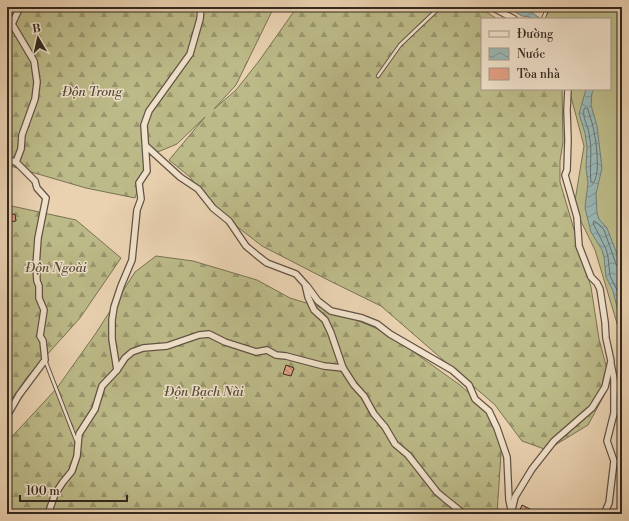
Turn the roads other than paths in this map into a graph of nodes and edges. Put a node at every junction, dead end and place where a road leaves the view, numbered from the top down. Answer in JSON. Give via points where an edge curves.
{"nodes":[{"id":1,"x":20,"y":7,"type":"edge"},
{"id":2,"x":201,"y":7,"type":"edge"},
{"id":3,"x":440,"y":7,"type":"edge"},
{"id":4,"x":492,"y":7,"type":"edge"},
{"id":5,"x":548,"y":7,"type":"edge"},
{"id":6,"x":7,"y":13,"type":"edge"},
{"id":7,"x":512,"y":18,"type":"edge"},
{"id":8,"x":543,"y":18,"type":"edge"},
{"id":9,"x":12,"y":24,"type":"junction"},
{"id":10,"x":378,"y":76,"type":"dead end"},
{"id":11,"x":568,"y":90,"type":"edge"},
{"id":12,"x":146,"y":146,"type":"junction"},
{"id":13,"x":7,"y":160,"type":"edge"},
{"id":14,"x":16,"y":162,"type":"junction"},
{"id":15,"x":305,"y":284,"type":"junction"},
{"id":16,"x":45,"y":360,"type":"junction"},
{"id":17,"x":611,"y":361,"type":"junction"},
{"id":18,"x":343,"y":368,"type":"junction"},
{"id":19,"x":117,"y":370,"type":"junction"},
{"id":20,"x":614,"y":379,"type":"junction"},
{"id":21,"x":622,"y":399,"type":"edge"},
{"id":22,"x":7,"y":416,"type":"edge"},
{"id":23,"x":77,"y":442,"type":"junction"},
{"id":24,"x":48,"y":514,"type":"edge"},
{"id":25,"x":464,"y":514,"type":"edge"},
{"id":26,"x":512,"y":514,"type":"edge"},
{"id":27,"x":604,"y":514,"type":"edge"}],
"edges":[{"from":1,"to":9,"type":"street"},
{"from":2,"to":12,"type":"street","via":[[190,54],[149,111],[144,125]]},
{"from":3,"to":10,"type":"lane","via":[[400,45]]},
{"from":4,"to":7,"type":"street"},
{"from":5,"to":8,"type":"lane"},
{"from":6,"to":9,"type":"street"},
{"from":9,"to":14,"type":"street","via":[[34,61],[37,82],[35,99],[22,135],[21,149]]},
{"from":11,"to":17,"type":"street","via":[[565,175],[578,217],[579,246],[591,277],[600,289]]},
{"from":12,"to":15,"type":"street","via":[[180,177],[198,189],[213,208],[229,221],[246,246],[267,263],[296,274]]},
{"from":12,"to":19,"type":"street","via":[[147,171],[139,183],[141,199],[137,210],[132,260],[114,307],[112,320]]},
{"from":13,"to":14,"type":"street"},
{"from":14,"to":16,"type":"street","via":[[35,181],[37,188],[46,198],[38,238],[36,266],[39,298],[44,310],[40,336],[43,340]]},
{"from":15,"to":18,"type":"street","via":[[314,310],[324,320],[331,333]]},
{"from":15,"to":26,"type":"street","via":[[318,301],[331,311],[377,324],[452,370],[469,385],[476,399],[489,411],[507,457],[508,500]]},
{"from":16,"to":22,"type":"street"},
{"from":16,"to":23,"type":"lane"},
{"from":17,"to":20,"type":"street"},
{"from":17,"to":26,"type":"street","via":[[605,387],[597,402],[554,441],[532,469],[515,497]]},
{"from":18,"to":19,"type":"street","via":[[276,355],[267,350],[256,352],[209,334],[167,346],[143,348],[132,352]]},
{"from":18,"to":25,"type":"street","via":[[396,444],[444,498]]},
{"from":19,"to":23,"type":"street","via":[[102,386],[95,409],[79,434]]},
{"from":20,"to":21,"type":"street"},
{"from":20,"to":27,"type":"street","via":[[614,413],[607,441],[614,461],[609,503]]},
{"from":23,"to":24,"type":"street","via":[[77,456],[72,471],[55,494]]}]}
